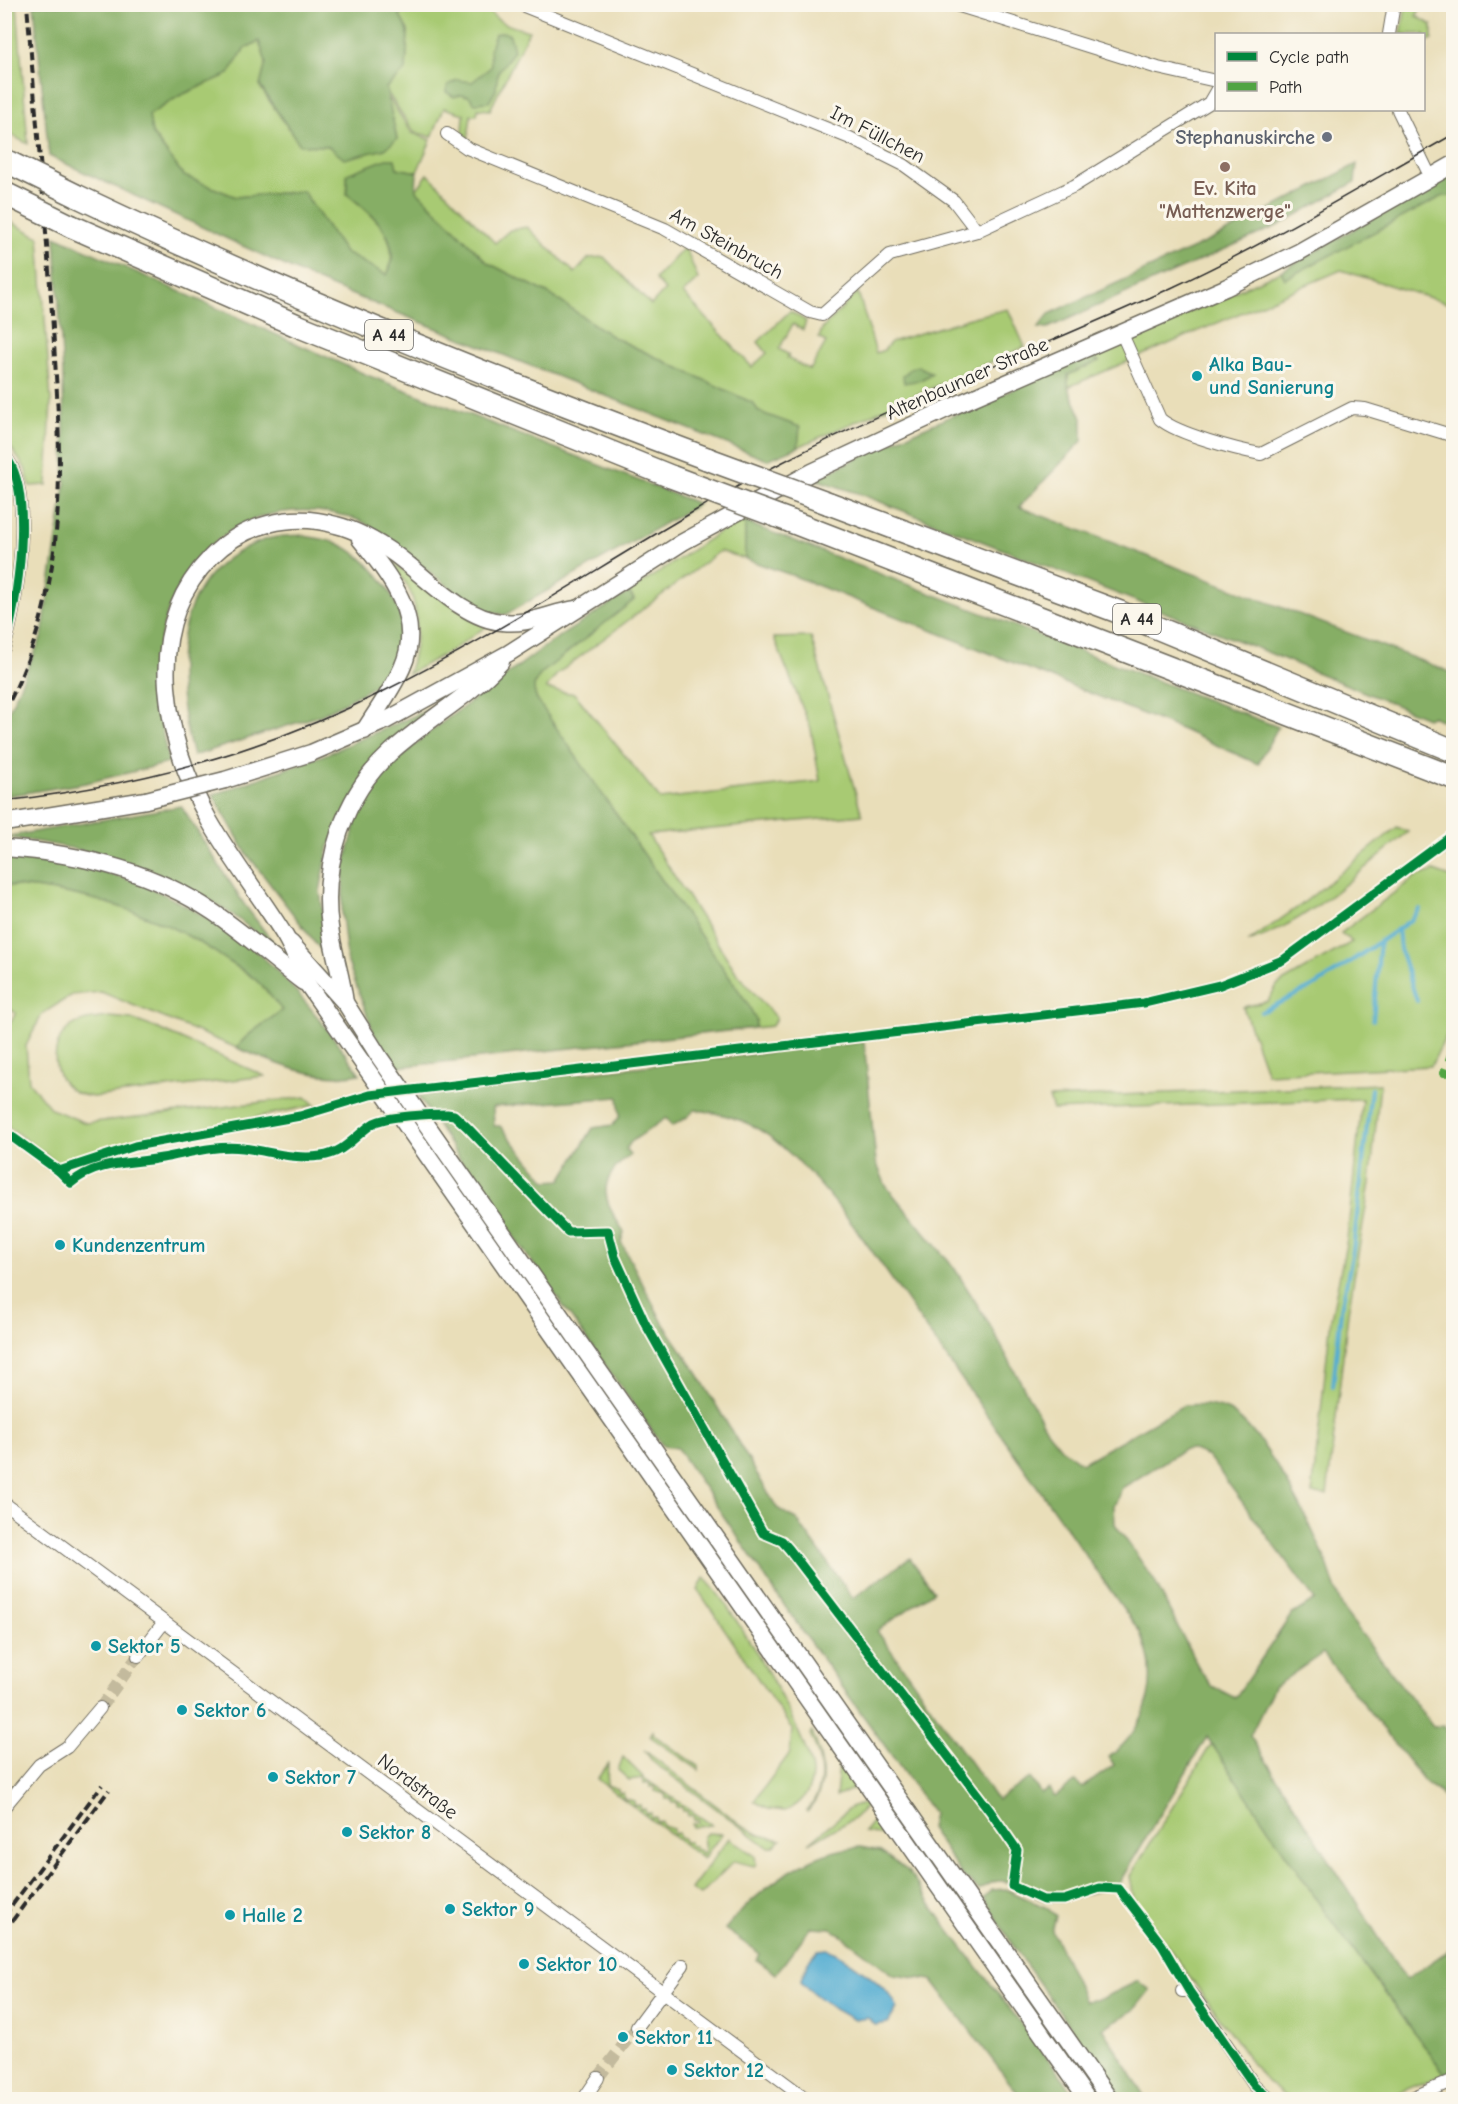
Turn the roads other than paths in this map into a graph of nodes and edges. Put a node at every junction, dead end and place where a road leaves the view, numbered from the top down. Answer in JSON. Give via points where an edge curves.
{"nodes":[{"id":1,"x":519,"y":4,"type":"edge"},
{"id":2,"x":953,"y":4,"type":"edge"},
{"id":3,"x":1394,"y":4,"type":"edge"},
{"id":4,"x":1389,"y":33,"type":"edge"},
{"id":5,"x":1215,"y":81,"type":"edge"},
{"id":6,"x":1215,"y":93,"type":"edge"},
{"id":7,"x":1398,"y":111,"type":"edge"},
{"id":8,"x":447,"y":134,"type":"dead end"},
{"id":9,"x":4,"y":160,"type":"edge"},
{"id":10,"x":1454,"y":164,"type":"edge"},
{"id":11,"x":1431,"y":178,"type":"junction"},
{"id":12,"x":4,"y":193,"type":"edge"},
{"id":13,"x":977,"y":231,"type":"junction"},
{"id":14,"x":1122,"y":334,"type":"junction"},
{"id":15,"x":1454,"y":436,"type":"edge"},
{"id":16,"x":4,"y":455,"type":"edge"},
{"id":17,"x":355,"y":532,"type":"junction"},
{"id":18,"x":576,"y":609,"type":"junction"},
{"id":19,"x":4,"y":648,"type":"edge"},
{"id":20,"x":509,"y":652,"type":"junction"},
{"id":21,"x":364,"y":731,"type":"junction"},
{"id":22,"x":1448,"y":748,"type":"edge"},
{"id":23,"x":1454,"y":778,"type":"edge"},
{"id":24,"x":4,"y":822,"type":"edge"},
{"id":25,"x":4,"y":848,"type":"edge"},
{"id":26,"x":286,"y":938,"type":"junction"},
{"id":27,"x":308,"y":985,"type":"junction"},
{"id":28,"x":346,"y":1004,"type":"junction"},
{"id":29,"x":416,"y":1124,"type":"junction"},
{"id":30,"x":4,"y":1503,"type":"edge"},
{"id":31,"x":164,"y":1622,"type":"junction"},
{"id":32,"x":138,"y":1656,"type":"tunnel mouth"},
{"id":33,"x":100,"y":1708,"type":"tunnel mouth"},
{"id":34,"x":4,"y":1807,"type":"edge"},
{"id":35,"x":683,"y":1965,"type":"dead end"},
{"id":36,"x":1182,"y":1991,"type":"dead end"},
{"id":37,"x":663,"y":1992,"type":"junction"},
{"id":38,"x":637,"y":2027,"type":"tunnel mouth"},
{"id":39,"x":598,"y":2078,"type":"tunnel mouth"},
{"id":40,"x":1454,"y":2080,"type":"edge"},
{"id":41,"x":583,"y":2100,"type":"edge"},
{"id":42,"x":808,"y":2100,"type":"edge"},
{"id":43,"x":1088,"y":2100,"type":"edge"},
{"id":44,"x":1110,"y":2100,"type":"edge"},
{"id":45,"x":1271,"y":2100,"type":"edge"},
{"id":46,"x":1407,"y":2100,"type":"edge"}],
"edges":[{"from":1,"to":13,"type":"street","name":"Im Füllchen","via":[[860,143],[903,165],[954,201]]},
{"from":2,"to":5,"type":"street","via":[[1158,68]]},
{"from":3,"to":4,"type":"street"},
{"from":6,"to":13,"type":"street","via":[[1209,103],[1074,186]]},
{"from":7,"to":11,"type":"street"},
{"from":8,"to":13,"type":"street","name":"Am Steinbruch","via":[[467,148],[665,229],[810,312],[822,315],[890,255]]},
{"from":9,"to":22,"type":"highway","number":"A 44","bridge":true,"via":[[281,290],[502,381],[1119,612]]},
{"from":10,"to":11,"type":"main road","name":"Altenbaunaer Straße"},
{"from":11,"to":14,"type":"main road","name":"Altenbaunaer Straße","via":[[1299,252]]},
{"from":12,"to":23,"type":"highway","number":"A 44","bridge":true,"via":[[296,325],[672,477]]},
{"from":14,"to":15,"type":"street","via":[[1160,419],[1167,426],[1218,443],[1261,454],[1352,408]]},
{"from":14,"to":18,"type":"main road","name":"Altenbaunaer Straße","via":[[812,472],[683,542]]},
{"from":16,"to":19,"type":"street","via":[[18,480],[21,497],[19,578]]},
{"from":17,"to":18,"type":"main road","via":[[394,553],[479,617],[519,623]]},
{"from":17,"to":21,"type":"main road","via":[[399,590],[409,632],[403,666]]},
{"from":17,"to":26,"type":"main road","via":[[318,521],[293,519],[273,522],[233,539],[192,580],[177,611],[167,652],[169,711],[188,774],[221,841]]},
{"from":18,"to":20,"type":"main road","name":"Altenbaunaer Straße"},
{"from":20,"to":21,"type":"main road"},
{"from":20,"to":28,"type":"main road","via":[[486,679],[389,753],[349,809],[333,854],[328,888],[330,927]]},
{"from":21,"to":24,"type":"main road","bridge":true,"via":[[311,753],[146,800]]},
{"from":25,"to":27,"type":"main road","via":[[92,860],[174,889],[211,911]]},
{"from":26,"to":27,"type":"main road"},
{"from":26,"to":28,"type":"main road"},
{"from":27,"to":29,"type":"main road","via":[[356,1054]]},
{"from":28,"to":29,"type":"main road"},
{"from":29,"to":43,"type":"main road"},
{"from":29,"to":44,"type":"main road"},
{"from":30,"to":31,"type":"street","name":"Nordstraße"},
{"from":31,"to":32,"type":"street"},
{"from":31,"to":37,"type":"street","name":"Nordstraße"},
{"from":33,"to":34,"type":"street","via":[[67,1747],[39,1765]]},
{"from":35,"to":37,"type":"street"},
{"from":36,"to":45,"type":"street","via":[[1189,1991],[1254,2085]]},
{"from":37,"to":38,"type":"street"},
{"from":37,"to":42,"type":"street","name":"Nordstraße"},
{"from":39,"to":41,"type":"street"},
{"from":40,"to":46,"type":"street"}]}
